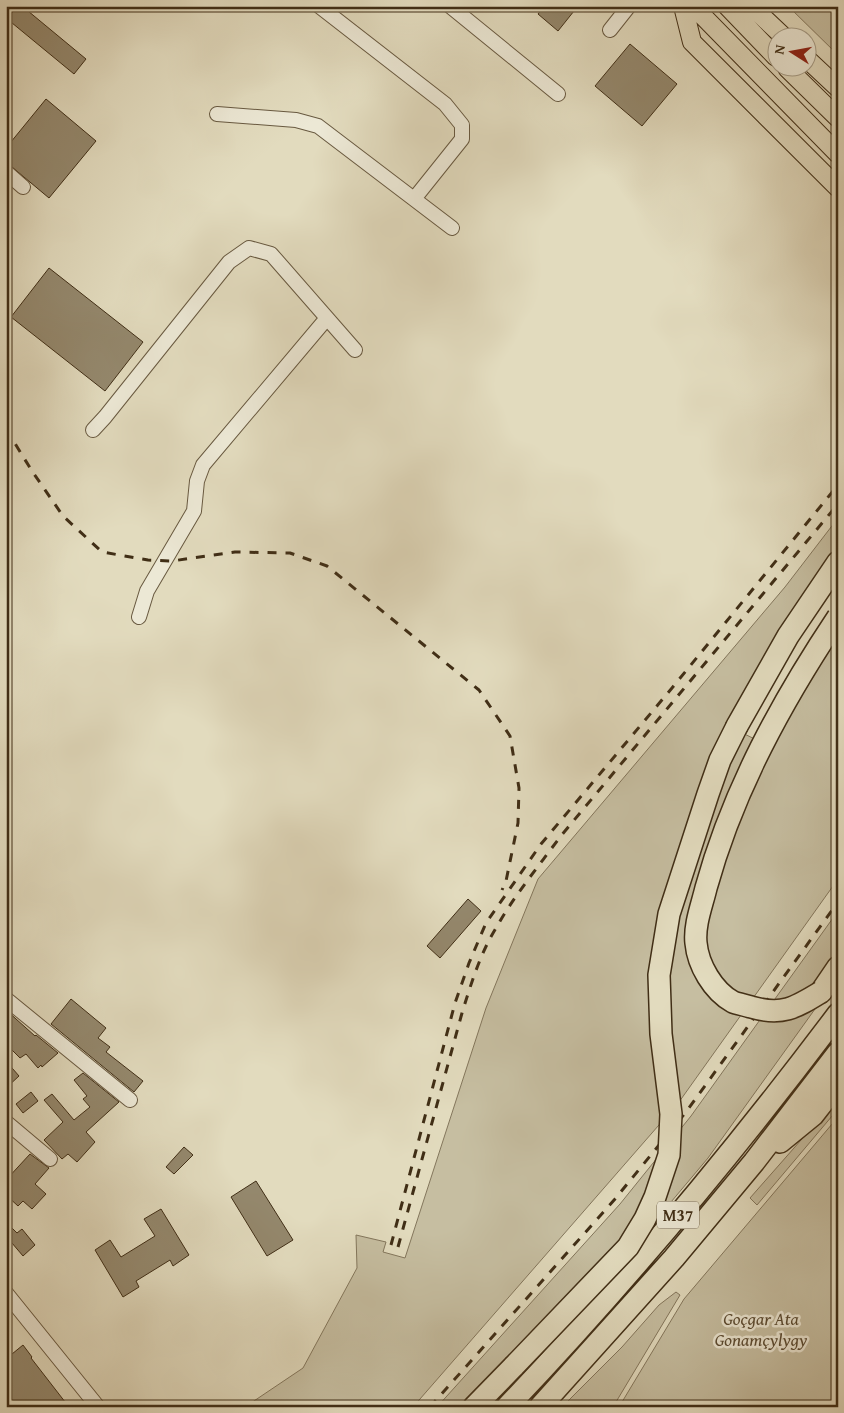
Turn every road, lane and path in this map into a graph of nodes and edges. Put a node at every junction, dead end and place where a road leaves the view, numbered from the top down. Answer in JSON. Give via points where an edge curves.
{"nodes":[{"id":1,"x":319,"y":6,"type":"edge"},
{"id":2,"x":450,"y":6,"type":"edge"},
{"id":3,"x":629,"y":6,"type":"edge"},
{"id":4,"x":683,"y":6,"type":"edge"},
{"id":5,"x":693,"y":6,"type":"edge"},
{"id":6,"x":726,"y":6,"type":"edge"},
{"id":7,"x":751,"y":6,"type":"edge"},
{"id":8,"x":775,"y":28,"type":"edge"},
{"id":9,"x":610,"y":30,"type":"dead end"},
{"id":10,"x":766,"y":47,"type":"edge"},
{"id":11,"x":816,"y":67,"type":"edge"},
{"id":12,"x":797,"y":78,"type":"edge"},
{"id":13,"x":838,"y":88,"type":"edge"},
{"id":14,"x":558,"y":94,"type":"dead end"},
{"id":15,"x":217,"y":114,"type":"dead end"},
{"id":16,"x":838,"y":118,"type":"edge"},
{"id":17,"x":838,"y":154,"type":"edge"},
{"id":18,"x":6,"y":172,"type":"edge"},
{"id":19,"x":23,"y":187,"type":"dead end"},
{"id":20,"x":838,"y":188,"type":"edge"},
{"id":21,"x":414,"y":199,"type":"junction"},
{"id":22,"x":452,"y":228,"type":"dead end"},
{"id":23,"x":327,"y":318,"type":"junction"},
{"id":24,"x":355,"y":350,"type":"dead end"},
{"id":25,"x":93,"y":430,"type":"dead end"},
{"id":26,"x":838,"y":562,"type":"edge"},
{"id":27,"x":138,"y":617,"type":"dead end"},
{"id":28,"x":838,"y":617,"type":"edge"},
{"id":29,"x":838,"y":967,"type":"edge"},
{"id":30,"x":6,"y":999,"type":"edge"},
{"id":31,"x":838,"y":1014,"type":"edge"},
{"id":32,"x":838,"y":1053,"type":"edge"},
{"id":33,"x":838,"y":1084,"type":"edge"},
{"id":34,"x":130,"y":1100,"type":"dead end"},
{"id":35,"x":6,"y":1122,"type":"edge"},
{"id":36,"x":50,"y":1160,"type":"dead end"},
{"id":37,"x":754,"y":1162,"type":"junction"},
{"id":38,"x":6,"y":1293,"type":"edge"},
{"id":39,"x":98,"y":1407,"type":"edge"},
{"id":40,"x":474,"y":1407,"type":"edge"},
{"id":41,"x":507,"y":1407,"type":"edge"},
{"id":42,"x":540,"y":1407,"type":"edge"}],
"edges":[{"from":1,"to":21,"type":"street","via":[[445,104],[462,125],[462,139]]},
{"from":2,"to":14,"type":"street"},
{"from":3,"to":9,"type":"street"},
{"from":4,"to":20,"type":"main road","via":[[692,42]]},
{"from":5,"to":17,"type":"main road"},
{"from":6,"to":10,"type":"main road"},
{"from":7,"to":8,"type":"main road"},
{"from":11,"to":13,"type":"main road"},
{"from":12,"to":16,"type":"main road"},
{"from":15,"to":21,"type":"street","via":[[296,120],[318,126]]},
{"from":18,"to":19,"type":"street"},
{"from":21,"to":22,"type":"street"},
{"from":23,"to":24,"type":"street"},
{"from":23,"to":25,"type":"street","via":[[271,254],[249,248],[229,262]]},
{"from":23,"to":27,"type":"street","via":[[203,465],[197,481],[194,511],[147,591]]},
{"from":26,"to":40,"type":"highway","bridge":true,"via":[[788,636],[720,760],[669,914],[659,975],[660,1034],[671,1114],[669,1155],[655,1197],[628,1247]]},
{"from":28,"to":29,"type":"highway","bridge":true,"via":[[783,704],[759,750],[713,865],[698,918],[696,942],[700,964],[712,984],[733,1002],[761,1010],[781,1012],[800,1005],[821,992]]},
{"from":30,"to":34,"type":"street"},
{"from":31,"to":41,"type":"highway","number":"M37","via":[[738,1145]]},
{"from":32,"to":37,"type":"highway","number":"M37"},
{"from":33,"to":37,"type":"highway","via":[[813,1115]]},
{"from":35,"to":36,"type":"street"},
{"from":37,"to":42,"type":"highway","number":"M37","via":[[674,1258]]},
{"from":38,"to":39,"type":"street"}]}
